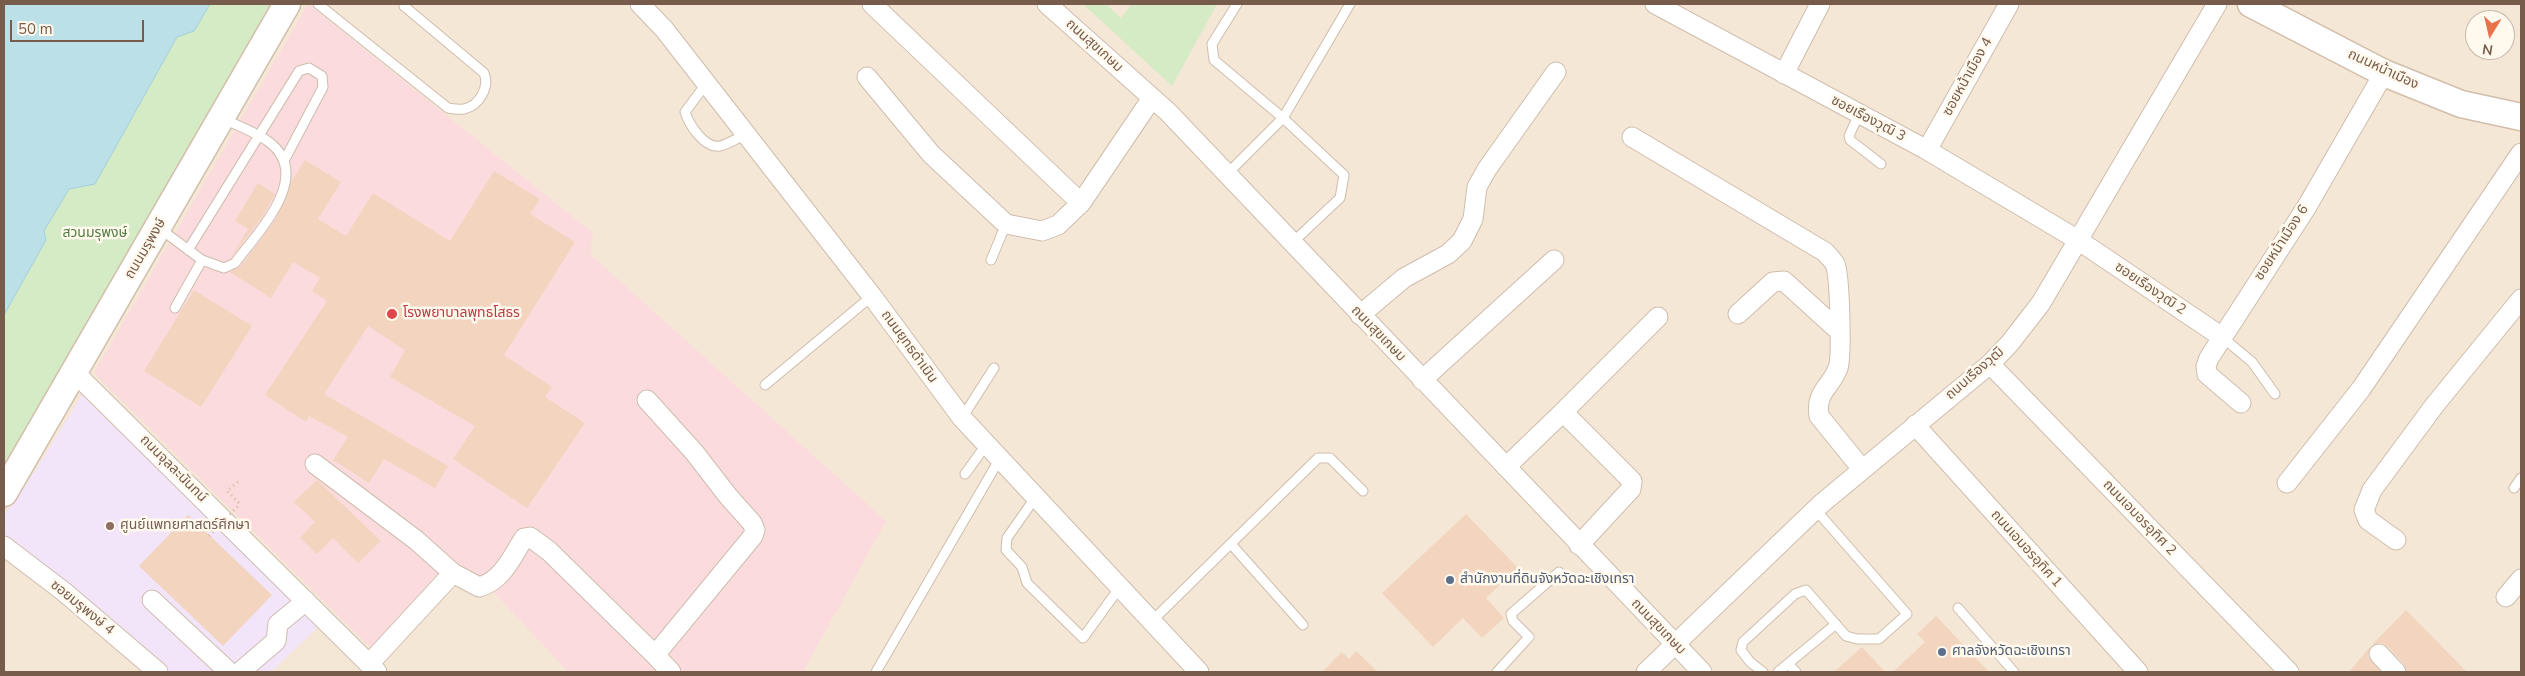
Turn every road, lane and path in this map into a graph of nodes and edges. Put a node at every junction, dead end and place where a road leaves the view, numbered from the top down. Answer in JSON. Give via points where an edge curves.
{"nodes":[{"id":1,"x":287,"y":4,"type":"edge"},
{"id":2,"x":318,"y":4,"type":"edge"},
{"id":3,"x":640,"y":4,"type":"edge"},
{"id":4,"x":872,"y":4,"type":"edge"},
{"id":5,"x":1047,"y":4,"type":"edge"},
{"id":6,"x":1237,"y":4,"type":"edge"},
{"id":7,"x":1350,"y":4,"type":"edge"},
{"id":8,"x":1655,"y":4,"type":"edge"},
{"id":9,"x":1820,"y":4,"type":"edge"},
{"id":10,"x":2009,"y":4,"type":"edge"},
{"id":11,"x":2217,"y":4,"type":"edge"},
{"id":12,"x":2251,"y":4,"type":"edge"},
{"id":13,"x":404,"y":6,"type":"dead end"},
{"id":14,"x":1556,"y":72,"type":"dead end"},
{"id":15,"x":2384,"y":73,"type":"junction"},
{"id":16,"x":1784,"y":74,"type":"junction"},
{"id":17,"x":867,"y":77,"type":"dead end"},
{"id":18,"x":706,"y":84,"type":"junction"},
{"id":19,"x":1152,"y":98,"type":"junction"},
{"id":20,"x":1859,"y":114,"type":"junction"},
{"id":21,"x":2521,"y":117,"type":"edge"},
{"id":22,"x":221,"y":118,"type":"junction"},
{"id":23,"x":1283,"y":118,"type":"junction"},
{"id":24,"x":746,"y":134,"type":"junction"},
{"id":25,"x":258,"y":136,"type":"junction"},
{"id":26,"x":1632,"y":137,"type":"dead end"},
{"id":27,"x":1927,"y":150,"type":"junction"},
{"id":28,"x":2521,"y":153,"type":"edge"},
{"id":29,"x":284,"y":161,"type":"junction"},
{"id":30,"x":1881,"y":164,"type":"dead end"},
{"id":31,"x":1226,"y":174,"type":"junction"},
{"id":32,"x":1080,"y":203,"type":"junction"},
{"id":33,"x":1006,"y":224,"type":"junction"},
{"id":34,"x":158,"y":228,"type":"junction"},
{"id":35,"x":2078,"y":240,"type":"junction"},
{"id":36,"x":1292,"y":243,"type":"junction"},
{"id":37,"x":188,"y":250,"type":"junction"},
{"id":38,"x":202,"y":260,"type":"junction"},
{"id":39,"x":991,"y":260,"type":"dead end"},
{"id":40,"x":1554,"y":260,"type":"dead end"},
{"id":41,"x":872,"y":296,"type":"junction"},
{"id":42,"x":2521,"y":300,"type":"edge"},
{"id":43,"x":175,"y":308,"type":"dead end"},
{"id":44,"x":1738,"y":314,"type":"dead end"},
{"id":45,"x":1360,"y":315,"type":"junction"},
{"id":46,"x":1658,"y":317,"type":"dead end"},
{"id":47,"x":1839,"y":331,"type":"junction"},
{"id":48,"x":2222,"y":337,"type":"junction"},
{"id":49,"x":1990,"y":364,"type":"junction"},
{"id":50,"x":994,"y":368,"type":"dead end"},
{"id":51,"x":74,"y":372,"type":"junction"},
{"id":52,"x":1422,"y":380,"type":"junction"},
{"id":53,"x":765,"y":385,"type":"dead end"},
{"id":54,"x":2276,"y":394,"type":"dead end"},
{"id":55,"x":647,"y":400,"type":"dead end"},
{"id":56,"x":2241,"y":403,"type":"dead end"},
{"id":57,"x":1563,"y":412,"type":"junction"},
{"id":58,"x":962,"y":418,"type":"junction"},
{"id":59,"x":1915,"y":425,"type":"junction"},
{"id":60,"x":986,"y":444,"type":"junction"},
{"id":61,"x":999,"y":460,"type":"junction"},
{"id":62,"x":316,"y":464,"type":"dead end"},
{"id":63,"x":1506,"y":467,"type":"junction"},
{"id":64,"x":1862,"y":469,"type":"junction"},
{"id":65,"x":965,"y":474,"type":"dead end"},
{"id":66,"x":2521,"y":478,"type":"edge"},
{"id":67,"x":238,"y":482,"type":"dead end"},
{"id":68,"x":2286,"y":483,"type":"dead end"},
{"id":69,"x":2514,"y":488,"type":"dead end"},
{"id":70,"x":1363,"y":491,"type":"dead end"},
{"id":71,"x":4,"y":493,"type":"edge"},
{"id":72,"x":1036,"y":498,"type":"junction"},
{"id":73,"x":1815,"y":509,"type":"junction"},
{"id":74,"x":209,"y":536,"type":"dead end"},
{"id":75,"x":2396,"y":540,"type":"dead end"},
{"id":76,"x":1231,"y":544,"type":"junction"},
{"id":77,"x":1579,"y":545,"type":"junction"},
{"id":78,"x":4,"y":546,"type":"edge"},
{"id":79,"x":1558,"y":572,"type":"dead end"},
{"id":80,"x":454,"y":573,"type":"junction"},
{"id":81,"x":2521,"y":579,"type":"edge"},
{"id":82,"x":1120,"y":587,"type":"junction"},
{"id":83,"x":2506,"y":597,"type":"dead end"},
{"id":84,"x":152,"y":600,"type":"dead end"},
{"id":85,"x":306,"y":601,"type":"junction"},
{"id":86,"x":1958,"y":608,"type":"dead end"},
{"id":87,"x":1152,"y":621,"type":"junction"},
{"id":88,"x":1836,"y":624,"type":"junction"},
{"id":89,"x":1303,"y":625,"type":"dead end"},
{"id":90,"x":1675,"y":644,"type":"junction"},
{"id":91,"x":2379,"y":654,"type":"dead end"},
{"id":92,"x":655,"y":655,"type":"junction"},
{"id":93,"x":1788,"y":664,"type":"junction"},
{"id":94,"x":373,"y":668,"type":"edge"},
{"id":95,"x":158,"y":672,"type":"edge"},
{"id":96,"x":228,"y":672,"type":"edge"},
{"id":97,"x":240,"y":672,"type":"edge"},
{"id":98,"x":671,"y":672,"type":"edge"},
{"id":99,"x":876,"y":672,"type":"edge"},
{"id":100,"x":1200,"y":672,"type":"edge"},
{"id":101,"x":1497,"y":672,"type":"edge"},
{"id":102,"x":1646,"y":672,"type":"edge"},
{"id":103,"x":1702,"y":672,"type":"edge"},
{"id":104,"x":1763,"y":672,"type":"edge"},
{"id":105,"x":1778,"y":672,"type":"edge"},
{"id":106,"x":1796,"y":672,"type":"edge"},
{"id":107,"x":2014,"y":672,"type":"edge"},
{"id":108,"x":2138,"y":672,"type":"edge"},
{"id":109,"x":2289,"y":672,"type":"edge"},
{"id":110,"x":2396,"y":672,"type":"edge"}],
"edges":[{"from":1,"to":22,"type":"main road","name":"ถนนมรุพงษ์"},
{"from":2,"to":13,"type":"lane","via":[[448,108],[457,110],[470,106],[483,94],[484,73]]},
{"from":3,"to":18,"type":"street","name":"ถนนยุทธดำเนิน","via":[[664,29]]},
{"from":4,"to":32,"type":"street"},
{"from":5,"to":19,"type":"street","name":"ถนนสุขเกษม"},
{"from":6,"to":23,"type":"lane","via":[[1212,44],[1214,60]]},
{"from":7,"to":23,"type":"lane"},
{"from":8,"to":16,"type":"street","name":"ซอยเรืองวุฒิ 3"},
{"from":9,"to":16,"type":"street"},
{"from":10,"to":27,"type":"street","name":"ซอยหน้าเมือง 4"},
{"from":11,"to":35,"type":"street","name":"ถนนเรืองวุฒิ"},
{"from":12,"to":15,"type":"main road","name":"ถนนหน้าเมือง"},
{"from":14,"to":45,"type":"street","via":[[1487,169],[1477,187],[1473,219],[1462,241],[1448,254],[1404,278]]},
{"from":15,"to":21,"type":"main road","name":"ถนนหน้าเมือง","via":[[2460,104]]},
{"from":15,"to":48,"type":"street","name":"ซอยหน้าเมือง 6","via":[[2306,208]]},
{"from":16,"to":20,"type":"street","name":"ซอยเรืองวุฒิ 3"},
{"from":17,"to":33,"type":"street","via":[[931,154]]},
{"from":18,"to":24,"type":"street","name":"ถนนยุทธดำเนิน"},
{"from":18,"to":24,"type":"lane","via":[[684,112],[688,123],[714,146]]},
{"from":19,"to":31,"type":"street","name":"ถนนสุขเกษม"},
{"from":19,"to":32,"type":"street"},
{"from":20,"to":27,"type":"street","name":"ซอยเรืองวุฒิ 3"},
{"from":20,"to":30,"type":"lane","via":[[1850,140]]},
{"from":22,"to":25,"type":"lane"},
{"from":22,"to":34,"type":"main road","name":"ถนนมรุพงษ์"},
{"from":23,"to":31,"type":"lane"},
{"from":23,"to":36,"type":"lane","via":[[1344,175],[1340,198]]},
{"from":24,"to":41,"type":"street","name":"ถนนยุทธดำเนิน"},
{"from":25,"to":29,"type":"lane","via":[[269,142]]},
{"from":25,"to":29,"type":"lane","via":[[299,71],[309,68],[322,76],[323,87]]},
{"from":25,"to":37,"type":"lane"},
{"from":26,"to":47,"type":"street","via":[[1825,252],[1835,264],[1840,283]]},
{"from":27,"to":35,"type":"street","name":"ซอยเรืองวุฒิ 3"},
{"from":28,"to":68,"type":"street","via":[[2361,389]]},
{"from":29,"to":38,"type":"lane","via":[[287,176],[281,198],[236,263],[224,268]]},
{"from":31,"to":36,"type":"street","name":"ถนนสุขเกษม"},
{"from":32,"to":33,"type":"street","via":[[1058,225],[1042,230]]},
{"from":33,"to":39,"type":"lane"},
{"from":34,"to":37,"type":"lane"},
{"from":34,"to":51,"type":"main road","name":"ถนนมรุพงษ์"},
{"from":35,"to":48,"type":"street","name":"ซอยเรืองวุฒิ 2"},
{"from":35,"to":49,"type":"street","name":"ถนนเรืองวุฒิ","via":[[2041,303]]},
{"from":36,"to":45,"type":"street","name":"ถนนสุขเกษม"},
{"from":37,"to":38,"type":"lane"},
{"from":38,"to":43,"type":"lane"},
{"from":40,"to":52,"type":"street"},
{"from":41,"to":53,"type":"lane"},
{"from":41,"to":58,"type":"street","name":"ถนนยุทธดำเนิน"},
{"from":42,"to":75,"type":"street","via":[[2434,406],[2372,490],[2364,510],[2368,520]]},
{"from":44,"to":47,"type":"street","via":[[1773,282],[1784,281]]},
{"from":45,"to":52,"type":"street","name":"ถนนสุขเกษม"},
{"from":46,"to":57,"type":"street"},
{"from":47,"to":64,"type":"street","via":[[1839,367],[1818,399],[1819,416]]},
{"from":48,"to":54,"type":"lane","via":[[2252,362]]},
{"from":48,"to":56,"type":"street","name":"ซอยหน้าเมือง 6","via":[[2209,358],[2207,374]]},
{"from":49,"to":59,"type":"street","name":"ถนนเรืองวุฒิ"},
{"from":49,"to":109,"type":"street","name":"ถนนเอมอรอุทิศ 2"},
{"from":50,"to":58,"type":"lane"},
{"from":51,"to":71,"type":"main road","name":"ถนนมรุพงษ์"},
{"from":51,"to":85,"type":"street","name":"ถนนจุลละนันทน์"},
{"from":52,"to":63,"type":"street","name":"ถนนสุขเกษม"},
{"from":55,"to":92,"type":"street","via":[[694,452],[755,530]]},
{"from":57,"to":63,"type":"street"},
{"from":57,"to":77,"type":"street","via":[[1633,485]]},
{"from":58,"to":60,"type":"street","name":"ถนนยุทธดำเนิน"},
{"from":59,"to":64,"type":"street","name":"ถนนเรืองวุฒิ"},
{"from":59,"to":108,"type":"street","name":"ถนนเอมอรอุทิศ 1"},
{"from":60,"to":61,"type":"street","name":"ถนนยุทธดำเนิน"},
{"from":60,"to":65,"type":"lane"},
{"from":61,"to":72,"type":"street","name":"ถนนยุทธดำเนิน"},
{"from":61,"to":99,"type":"lane"},
{"from":62,"to":80,"type":"street"},
{"from":63,"to":77,"type":"street","name":"ถนนสุขเกษม"},
{"from":64,"to":73,"type":"street","name":"ถนนเรืองวุฒิ"},
{"from":66,"to":69,"type":"lane"},
{"from":67,"to":74,"type":"path","bridge":true,"via":[[227,491],[240,504]]},
{"from":70,"to":76,"type":"lane","via":[[1330,458],[1318,458]]},
{"from":72,"to":82,"type":"street","name":"ถนนยุทธดำเนิน"},
{"from":72,"to":82,"type":"lane","via":[[1005,545],[1009,554],[1022,566],[1027,583],[1084,638]]},
{"from":73,"to":88,"type":"lane","via":[[1907,614],[1879,639],[1846,636]]},
{"from":73,"to":90,"type":"street","name":"ถนนเรืองวุฒิ"},
{"from":76,"to":87,"type":"lane"},
{"from":76,"to":89,"type":"lane"},
{"from":77,"to":90,"type":"street","name":"ถนนสุขเกษม"},
{"from":78,"to":95,"type":"street","name":"ซอยมรุพงษ์ 4","via":[[63,591]]},
{"from":79,"to":101,"type":"lane","via":[[1511,614],[1513,621],[1530,637]]},
{"from":80,"to":92,"type":"street","via":[[479,587],[490,584],[501,574],[524,538],[535,539]]},
{"from":80,"to":94,"type":"street"},
{"from":81,"to":83,"type":"street"},
{"from":82,"to":87,"type":"street","name":"ถนนยุทธดำเนิน"},
{"from":84,"to":96,"type":"street"},
{"from":85,"to":94,"type":"street","name":"ถนนจุลละนันทน์"},
{"from":85,"to":97,"type":"street","via":[[278,624],[276,641]]},
{"from":86,"to":107,"type":"lane"},
{"from":87,"to":100,"type":"street","name":"ถนนยุทธดำเนิน"},
{"from":88,"to":93,"type":"lane"},
{"from":88,"to":104,"type":"lane","via":[[1809,592],[1795,594],[1743,642],[1741,650]]},
{"from":90,"to":102,"type":"street","name":"ถนนเรืองวุฒิ"},
{"from":90,"to":103,"type":"street","name":"ถนนสุขเกษม"},
{"from":91,"to":110,"type":"street"},
{"from":92,"to":98,"type":"street"},
{"from":93,"to":105,"type":"lane"},
{"from":93,"to":106,"type":"lane"}]}
